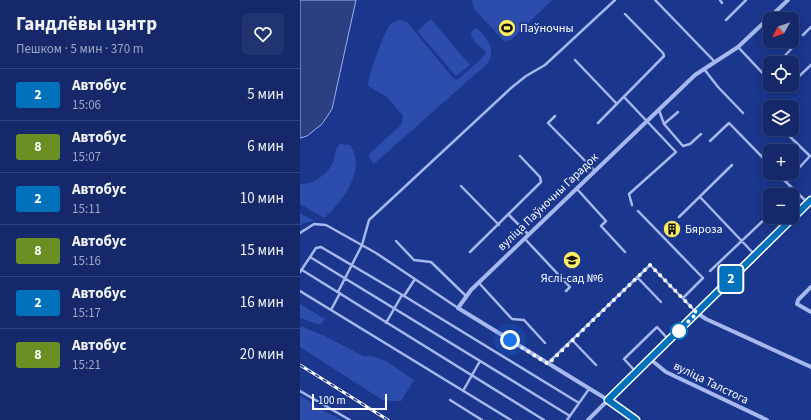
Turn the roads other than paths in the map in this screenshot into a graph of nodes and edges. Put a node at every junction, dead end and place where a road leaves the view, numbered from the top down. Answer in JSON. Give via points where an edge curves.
{"nodes":[{"id":1,"x":615,"y":0,"type":"edge"},
{"id":2,"x":655,"y":0,"type":"edge"},
{"id":3,"x":746,"y":0,"type":"edge"},
{"id":4,"x":788,"y":0,"type":"edge"},
{"id":5,"x":625,"y":14,"type":"dead end"},
{"id":6,"x":726,"y":20,"type":"dead end"},
{"id":7,"x":811,"y":28,"type":"edge"},
{"id":8,"x":804,"y":35,"type":"dead end"},
{"id":9,"x":738,"y":47,"type":"junction"},
{"id":10,"x":792,"y":48,"type":"edge"},
{"id":11,"x":785,"y":56,"type":"edge"},
{"id":12,"x":575,"y":60,"type":"dead end"},
{"id":13,"x":715,"y":62,"type":"junction"},
{"id":14,"x":811,"y":65,"type":"edge"},
{"id":15,"x":704,"y":69,"type":"junction"},
{"id":16,"x":763,"y":73,"type":"edge"},
{"id":17,"x":799,"y":76,"type":"edge"},
{"id":18,"x":624,"y":97,"type":"junction"},
{"id":19,"x":617,"y":104,"type":"junction"},
{"id":20,"x":659,"y":110,"type":"junction"},
{"id":21,"x":678,"y":112,"type":"dead end"},
{"id":22,"x":744,"y":113,"type":"dead end"},
{"id":23,"x":555,"y":116,"type":"dead end"},
{"id":24,"x":648,"y":120,"type":"junction"},
{"id":25,"x":598,"y":123,"type":"dead end"},
{"id":26,"x":664,"y":124,"type":"junction"},
{"id":27,"x":701,"y":134,"type":"dead end"},
{"id":28,"x":789,"y":136,"type":"edge"},
{"id":29,"x":710,"y":142,"type":"dead end"},
{"id":30,"x":520,"y":156,"type":"dead end"},
{"id":31,"x":763,"y":158,"type":"edge"},
{"id":32,"x":732,"y":165,"type":"dead end"},
{"id":33,"x":595,"y":170,"type":"junction"},
{"id":34,"x":786,"y":182,"type":"joint"},
{"id":35,"x":461,"y":186,"type":"dead end"},
{"id":36,"x":577,"y":188,"type":"junction"},
{"id":37,"x":700,"y":197,"type":"junction"},
{"id":38,"x":809,"y":201,"type":"edge"},
{"id":39,"x":632,"y":205,"type":"dead end"},
{"id":40,"x":638,"y":211,"type":"dead end"},
{"id":41,"x":509,"y":215,"type":"junction"},
{"id":42,"x":679,"y":217,"type":"dead end"},
{"id":43,"x":763,"y":221,"type":"edge"},
{"id":44,"x":499,"y":225,"type":"junction"},
{"id":45,"x":300,"y":233,"type":"edge"},
{"id":46,"x":529,"y":235,"type":"junction"},
{"id":47,"x":525,"y":239,"type":"junction"},
{"id":48,"x":396,"y":241,"type":"dead end"},
{"id":49,"x":742,"y":241,"type":"junction"},
{"id":50,"x":362,"y":245,"type":"junction"},
{"id":51,"x":470,"y":252,"type":"dead end"},
{"id":52,"x":626,"y":252,"type":"dead end"},
{"id":53,"x":755,"y":255,"type":"junction"},
{"id":54,"x":310,"y":257,"type":"junction"},
{"id":55,"x":352,"y":265,"type":"junction"},
{"id":56,"x":301,"y":271,"type":"edge"},
{"id":57,"x":710,"y":271,"type":"dead end"},
{"id":58,"x":637,"y":277,"type":"junction"},
{"id":59,"x":345,"y":279,"type":"junction"},
{"id":60,"x":415,"y":279,"type":"junction"},
{"id":61,"x":479,"y":283,"type":"junction"},
{"id":62,"x":811,"y":287,"type":"edge"},
{"id":63,"x":300,"y":290,"type":"edge"},
{"id":64,"x":566,"y":290,"type":"dead end"},
{"id":65,"x":339,"y":293,"type":"junction"},
{"id":66,"x":403,"y":295,"type":"junction"},
{"id":67,"x":466,"y":296,"type":"junction"},
{"id":68,"x":683,"y":298,"type":"junction"},
{"id":69,"x":661,"y":302,"type":"dead end"},
{"id":70,"x":458,"y":308,"type":"junction"},
{"id":71,"x":331,"y":310,"type":"junction"},
{"id":72,"x":394,"y":310,"type":"junction"},
{"id":73,"x":811,"y":312,"type":"edge"},
{"id":74,"x":697,"y":313,"type":"junction"},
{"id":75,"x":386,"y":323,"type":"junction"},
{"id":76,"x":572,"y":340,"type":"junction"},
{"id":77,"x":670,"y":340,"type":"junction"},
{"id":78,"x":545,"y":343,"type":"dead end"},
{"id":79,"x":650,"y":359,"type":"junction"},
{"id":80,"x":480,"y":361,"type":"junction"},
{"id":81,"x":548,"y":364,"type":"junction"},
{"id":82,"x":596,"y":365,"type":"dead end"},
{"id":83,"x":811,"y":367,"type":"edge"},
{"id":84,"x":636,"y":373,"type":"junction"},
{"id":85,"x":471,"y":375,"type":"junction"},
{"id":86,"x":590,"y":389,"type":"junction"},
{"id":87,"x":463,"y":390,"type":"junction"},
{"id":88,"x":300,"y":391,"type":"edge"},
{"id":89,"x":450,"y":400,"type":"dead end"},
{"id":90,"x":608,"y":400,"type":"junction"},
{"id":91,"x":579,"y":403,"type":"junction"},
{"id":92,"x":570,"y":416,"type":"junction"},
{"id":93,"x":350,"y":420,"type":"edge"},
{"id":94,"x":482,"y":420,"type":"edge"},
{"id":95,"x":511,"y":420,"type":"edge"},
{"id":96,"x":544,"y":420,"type":"edge"},
{"id":97,"x":568,"y":420,"type":"edge"},
{"id":98,"x":588,"y":420,"type":"edge"},
{"id":99,"x":636,"y":420,"type":"edge"},
{"id":100,"x":767,"y":420,"type":"edge"}],
"edges":[{"from":1,"to":50,"type":"lane","via":[[545,65],[511,88],[370,220]]},
{"from":2,"to":13,"type":"lane"},
{"from":3,"to":6,"type":"lane"},
{"from":4,"to":9,"type":"street","name":"вуліца Паўночны Гарадок"},
{"from":5,"to":18,"type":"lane","via":[[664,56]]},
{"from":7,"to":8,"type":"lane"},
{"from":9,"to":13,"type":"street","name":"вуліца Паўночны Гарадок"},
{"from":9,"to":16,"type":"lane"},
{"from":10,"to":11,"type":"lane"},
{"from":12,"to":19,"type":"lane"},
{"from":13,"to":15,"type":"street","name":"вуліца Паўночны Гарадок"},
{"from":14,"to":17,"type":"lane"},
{"from":15,"to":20,"type":"street","name":"вуліца Паўночны Гарадок"},
{"from":15,"to":22,"type":"lane"},
{"from":18,"to":19,"type":"lane"},
{"from":18,"to":24,"type":"lane"},
{"from":19,"to":25,"type":"lane"},
{"from":20,"to":24,"type":"street","name":"вуліца Паўночны Гарадок"},
{"from":20,"to":26,"type":"lane"},
{"from":21,"to":26,"type":"lane"},
{"from":23,"to":33,"type":"lane","via":[[548,123]]},
{"from":24,"to":33,"type":"street","name":"вуліца Паўночны Гарадок"},
{"from":24,"to":39,"type":"lane","via":[[676,152],[630,194]]},
{"from":26,"to":27,"type":"lane","via":[[683,146],[690,144]]},
{"from":28,"to":34,"type":"lane","via":[[810,156]]},
{"from":29,"to":31,"type":"lane","via":[[729,123]]},
{"from":30,"to":41,"type":"lane","via":[[540,176],[541,182]]},
{"from":32,"to":37,"type":"lane"},
{"from":33,"to":36,"type":"street","name":"вуліца Паўночны Гарадок"},
{"from":34,"to":38,"type":"lane"},
{"from":35,"to":44,"type":"lane"},
{"from":36,"to":46,"type":"street","name":"вуліца Паўночны Гарадок"},
{"from":36,"to":52,"type":"lane","via":[[606,221],[601,226]]},
{"from":37,"to":42,"type":"lane"},
{"from":37,"to":49,"type":"lane"},
{"from":38,"to":53,"type":"street"},
{"from":40,"to":68,"type":"lane","via":[[703,278]]},
{"from":41,"to":44,"type":"lane"},
{"from":41,"to":46,"type":"lane"},
{"from":43,"to":49,"type":"lane"},
{"from":44,"to":51,"type":"lane"},
{"from":45,"to":50,"type":"lane","via":[[314,224],[326,225]]},
{"from":46,"to":47,"type":"street","name":"вуліца Паўночны Гарадок"},
{"from":47,"to":61,"type":"street","name":"вуліца Паўночны Гарадок"},
{"from":47,"to":64,"type":"lane","via":[[570,286]]},
{"from":48,"to":67,"type":"lane","via":[[414,260],[431,262]]},
{"from":49,"to":53,"type":"lane"},
{"from":49,"to":57,"type":"lane"},
{"from":50,"to":55,"type":"lane"},
{"from":50,"to":60,"type":"lane"},
{"from":53,"to":74,"type":"street"},
{"from":54,"to":55,"type":"lane","via":[[318,247]]},
{"from":54,"to":56,"type":"lane"},
{"from":54,"to":59,"type":"lane"},
{"from":55,"to":59,"type":"lane"},
{"from":55,"to":66,"type":"lane"},
{"from":56,"to":65,"type":"lane"},
{"from":58,"to":68,"type":"lane","via":[[650,265]]},
{"from":58,"to":69,"type":"lane"},
{"from":58,"to":76,"type":"lane"},
{"from":59,"to":65,"type":"lane"},
{"from":59,"to":72,"type":"lane"},
{"from":60,"to":66,"type":"lane"},
{"from":60,"to":70,"type":"lane"},
{"from":61,"to":67,"type":"street","name":"вуліца Паўночны Гарадок"},
{"from":61,"to":78,"type":"lane","via":[[512,319],[524,320]]},
{"from":62,"to":73,"type":"street","via":[[797,304]]},
{"from":63,"to":71,"type":"lane"},
{"from":65,"to":71,"type":"lane"},
{"from":65,"to":75,"type":"lane"},
{"from":66,"to":72,"type":"lane"},
{"from":66,"to":91,"type":"lane"},
{"from":67,"to":70,"type":"street","name":"вуліца Паўночны Гарадок"},
{"from":68,"to":74,"type":"lane"},
{"from":70,"to":81,"type":"street"},
{"from":71,"to":87,"type":"lane"},
{"from":72,"to":75,"type":"lane"},
{"from":72,"to":80,"type":"lane"},
{"from":74,"to":77,"type":"street"},
{"from":74,"to":83,"type":"street"},
{"from":75,"to":85,"type":"lane"},
{"from":76,"to":81,"type":"lane"},
{"from":76,"to":82,"type":"lane"},
{"from":77,"to":79,"type":"street"},
{"from":77,"to":84,"type":"lane","via":[[656,327],[624,359]]},
{"from":79,"to":84,"type":"street"},
{"from":79,"to":100,"type":"street","name":"вуліца Талстога","via":[[666,372]]},
{"from":80,"to":85,"type":"lane"},
{"from":80,"to":92,"type":"lane"},
{"from":81,"to":86,"type":"street"},
{"from":84,"to":90,"type":"street"},
{"from":85,"to":87,"type":"lane"},
{"from":85,"to":96,"type":"lane"},
{"from":86,"to":90,"type":"street"},
{"from":86,"to":91,"type":"lane"},
{"from":87,"to":95,"type":"lane"},
{"from":88,"to":93,"type":"lane"},
{"from":89,"to":94,"type":"lane"},
{"from":90,"to":98,"type":"street"},
{"from":90,"to":99,"type":"street"},
{"from":91,"to":92,"type":"lane"},
{"from":92,"to":97,"type":"lane"}]}
